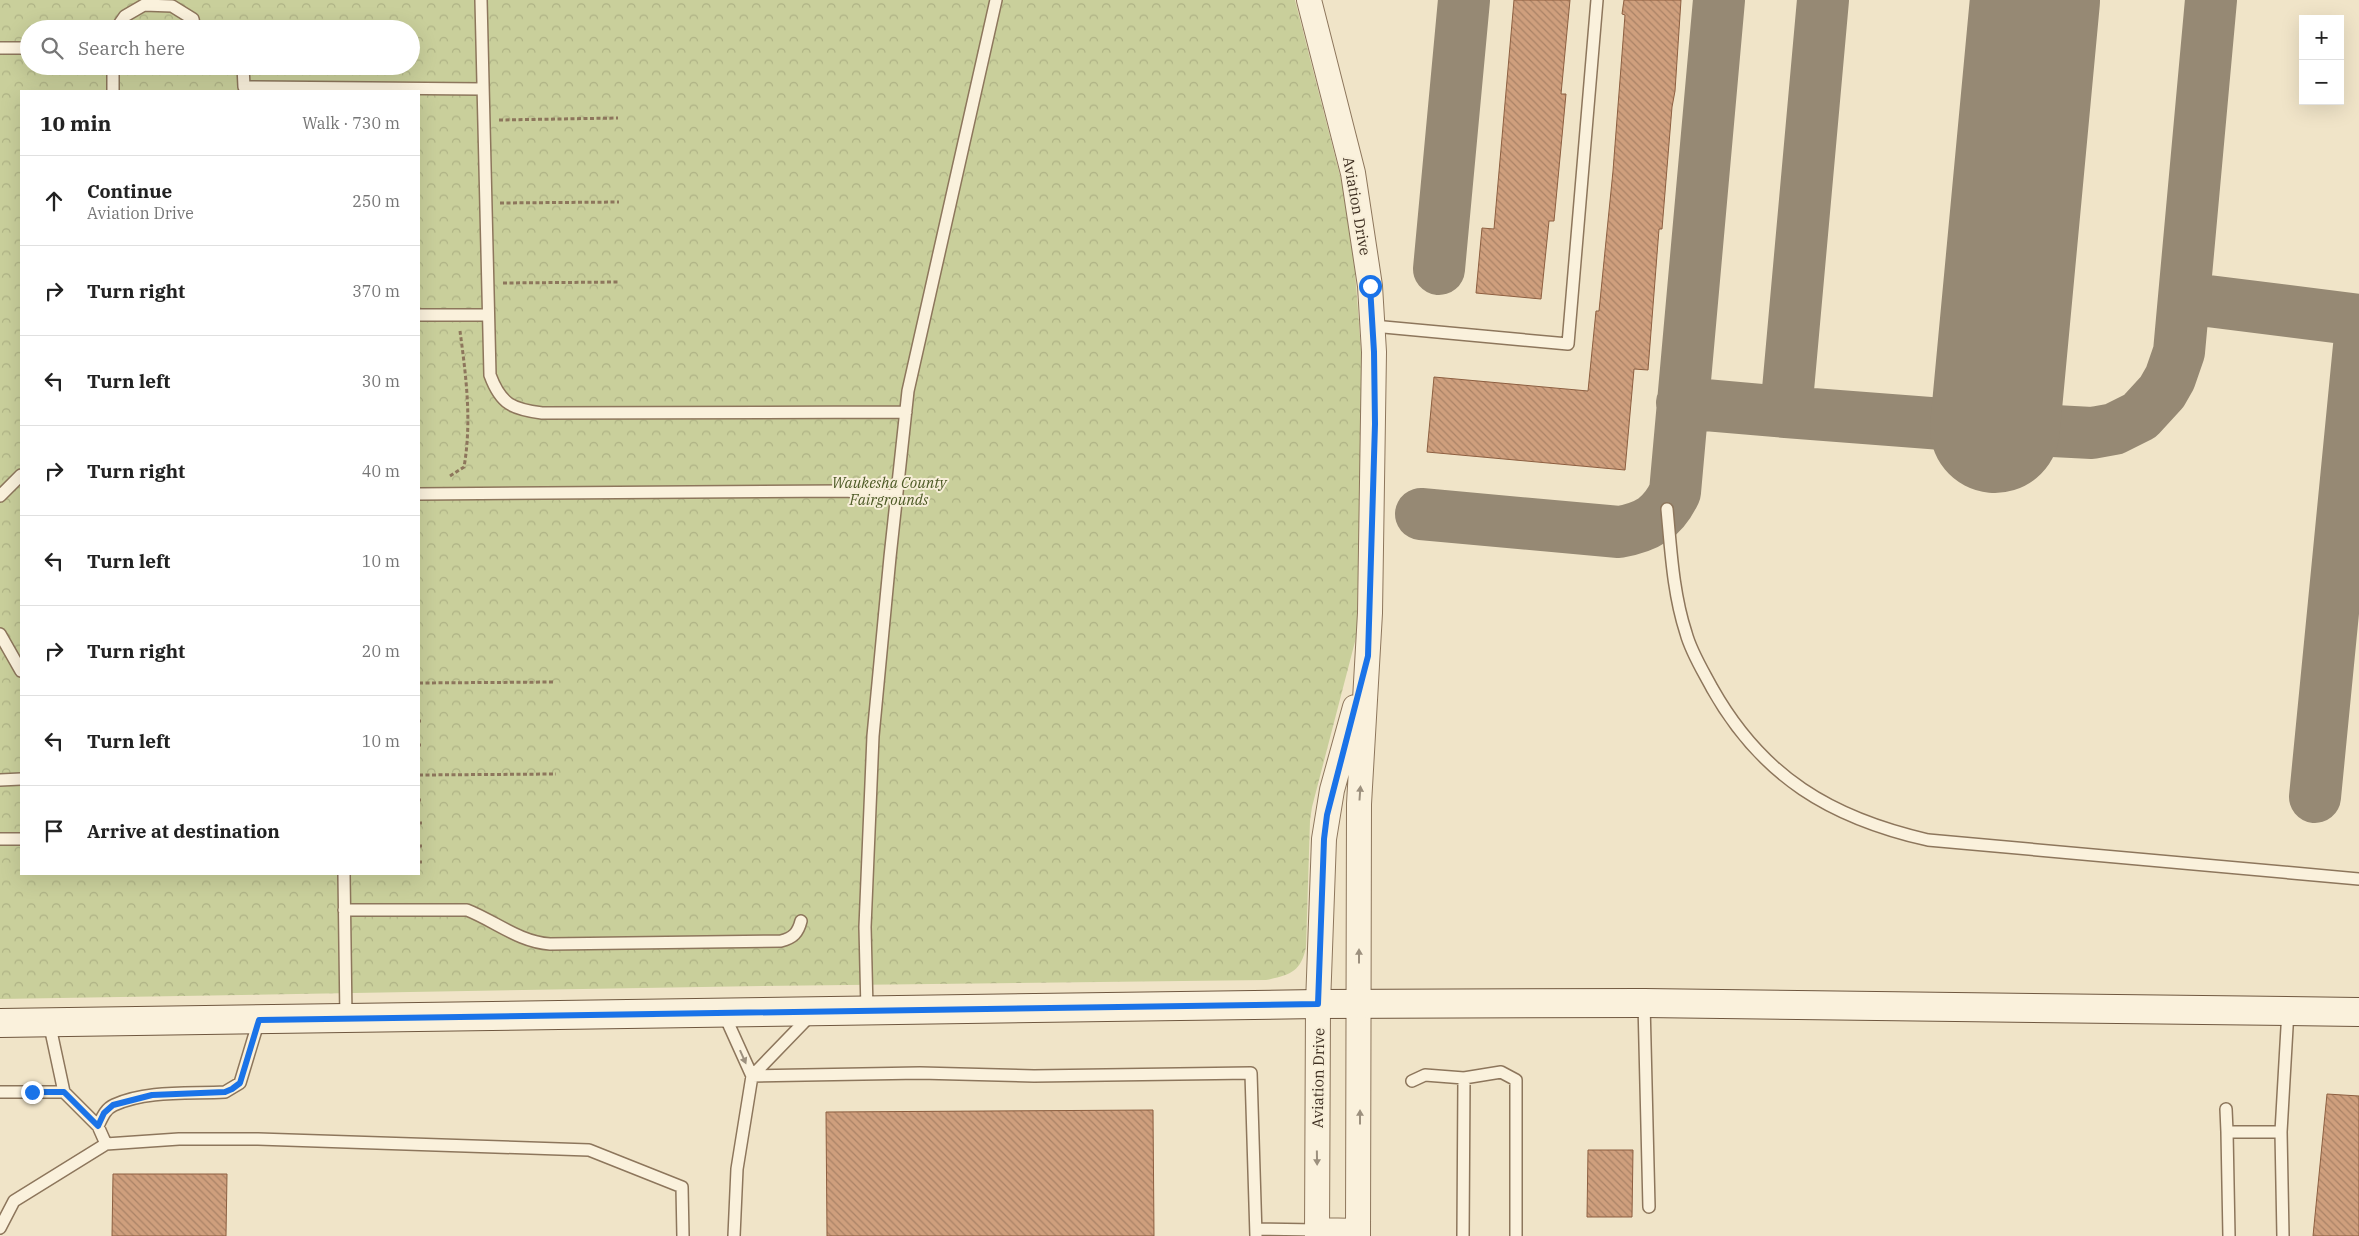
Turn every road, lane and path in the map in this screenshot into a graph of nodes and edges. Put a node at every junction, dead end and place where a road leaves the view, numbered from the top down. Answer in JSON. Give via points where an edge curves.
{"nodes":[{"id":1,"x":481,"y":0,"type":"edge"},
{"id":2,"x":996,"y":0,"type":"edge"},
{"id":3,"x":1308,"y":0,"type":"edge"},
{"id":4,"x":1597,"y":0,"type":"edge"},
{"id":5,"x":122,"y":20,"type":"edge"},
{"id":6,"x":193,"y":20,"type":"edge"},
{"id":7,"x":0,"y":48,"type":"edge"},
{"id":8,"x":20,"y":48,"type":"edge"},
{"id":9,"x":113,"y":75,"type":"edge"},
{"id":10,"x":243,"y":75,"type":"edge"},
{"id":11,"x":482,"y":89,"type":"junction"},
{"id":12,"x":113,"y":90,"type":"edge"},
{"id":13,"x":618,"y":118,"type":"dead end"},
{"id":14,"x":499,"y":120,"type":"dead end"},
{"id":15,"x":619,"y":202,"type":"dead end"},
{"id":16,"x":500,"y":203,"type":"dead end"},
{"id":17,"x":620,"y":282,"type":"dead end"},
{"id":18,"x":501,"y":283,"type":"dead end"},
{"id":19,"x":420,"y":315,"type":"edge"},
{"id":20,"x":487,"y":315,"type":"junction"},
{"id":21,"x":1373,"y":326,"type":"junction"},
{"id":22,"x":460,"y":331,"type":"dead end"},
{"id":23,"x":906,"y":412,"type":"junction"},
{"id":24,"x":20,"y":476,"type":"edge"},
{"id":25,"x":450,"y":476,"type":"dead end"},
{"id":26,"x":420,"y":494,"type":"edge"},
{"id":27,"x":0,"y":496,"type":"edge"},
{"id":28,"x":897,"y":496,"type":"junction"},
{"id":29,"x":1667,"y":509,"type":"dead end"},
{"id":30,"x":0,"y":634,"type":"edge"},
{"id":31,"x":1368,"y":656,"type":"junction"},
{"id":32,"x":20,"y":669,"type":"edge"},
{"id":33,"x":555,"y":682,"type":"dead end"},
{"id":34,"x":420,"y":683,"type":"edge"},
{"id":35,"x":556,"y":774,"type":"dead end"},
{"id":36,"x":420,"y":775,"type":"edge"},
{"id":37,"x":20,"y":779,"type":"edge"},
{"id":38,"x":0,"y":780,"type":"edge"},
{"id":39,"x":0,"y":839,"type":"edge"},
{"id":40,"x":20,"y":839,"type":"edge"},
{"id":41,"x":344,"y":875,"type":"edge"},
{"id":42,"x":2359,"y":879,"type":"edge"},
{"id":43,"x":344,"y":910,"type":"junction"},
{"id":44,"x":801,"y":921,"type":"dead end"},
{"id":45,"x":1644,"y":1003,"type":"junction"},
{"id":46,"x":1318,"y":1004,"type":"junction"},
{"id":47,"x":1359,"y":1004,"type":"junction"},
{"id":48,"x":867,"y":1010,"type":"junction"},
{"id":49,"x":2288,"y":1010,"type":"junction"},
{"id":50,"x":815,"y":1011,"type":"junction"},
{"id":51,"x":724,"y":1012,"type":"junction"},
{"id":52,"x":2359,"y":1012,"type":"edge"},
{"id":53,"x":259,"y":1020,"type":"junction"},
{"id":54,"x":346,"y":1020,"type":"junction"},
{"id":55,"x":49,"y":1022,"type":"junction"},
{"id":56,"x":0,"y":1023,"type":"edge"},
{"id":57,"x":752,"y":1076,"type":"junction"},
{"id":58,"x":1464,"y":1078,"type":"junction"},
{"id":59,"x":1412,"y":1081,"type":"dead end"},
{"id":60,"x":0,"y":1092,"type":"edge"},
{"id":61,"x":64,"y":1092,"type":"junction"},
{"id":62,"x":2226,"y":1109,"type":"dead end"},
{"id":63,"x":98,"y":1126,"type":"junction"},
{"id":64,"x":2227,"y":1132,"type":"junction"},
{"id":65,"x":2281,"y":1132,"type":"junction"},
{"id":66,"x":106,"y":1144,"type":"junction"},
{"id":67,"x":1649,"y":1206,"type":"dead end"},
{"id":68,"x":0,"y":1228,"type":"edge"},
{"id":69,"x":1256,"y":1233,"type":"edge"},
{"id":70,"x":1317,"y":1233,"type":"edge"},
{"id":71,"x":1358,"y":1234,"type":"edge"},
{"id":72,"x":683,"y":1236,"type":"edge"},
{"id":73,"x":734,"y":1236,"type":"edge"},
{"id":74,"x":1463,"y":1236,"type":"edge"},
{"id":75,"x":1516,"y":1236,"type":"edge"},
{"id":76,"x":2229,"y":1236,"type":"edge"},
{"id":77,"x":2283,"y":1236,"type":"edge"}],
"edges":[{"from":1,"to":11,"type":"lane"},
{"from":2,"to":23,"type":"lane"},
{"from":3,"to":21,"type":"street","name":"Aviation Drive","via":[[1353,172]]},
{"from":4,"to":21,"type":"lane","via":[[1568,344]]},
{"from":5,"to":6,"type":"lane","via":[[144,5],[172,6]]},
{"from":7,"to":8,"type":"lane"},
{"from":9,"to":12,"type":"lane"},
{"from":10,"to":11,"type":"lane","via":[[244,88]]},
{"from":11,"to":20,"type":"lane"},
{"from":13,"to":14,"type":"path"},
{"from":15,"to":16,"type":"path"},
{"from":17,"to":18,"type":"path"},
{"from":19,"to":20,"type":"lane"},
{"from":20,"to":23,"type":"lane","via":[[490,375],[505,402],[521,410],[542,413]]},
{"from":21,"to":31,"type":"street","name":"Aviation Drive","via":[[1375,424]]},
{"from":22,"to":25,"type":"path","via":[[467,386],[466,452],[464,467]]},
{"from":23,"to":28,"type":"lane"},
{"from":24,"to":27,"type":"lane"},
{"from":26,"to":28,"type":"lane","via":[[846,491]]},
{"from":28,"to":48,"type":"lane","via":[[873,736],[865,927]]},
{"from":29,"to":42,"type":"lane","via":[[1673,576],[1686,634],[1729,717],[1764,760],[1799,788],[1852,818],[1928,840]]},
{"from":30,"to":32,"type":"lane"},
{"from":31,"to":46,"type":"street","name":"Aviation Drive","via":[[1327,815]]},
{"from":47,"to":31,"type":"street","name":"Aviation Drive","one_way":true,"via":[[1359,804]]},
{"from":33,"to":34,"type":"path"},
{"from":35,"to":36,"type":"path"},
{"from":37,"to":38,"type":"lane"},
{"from":39,"to":40,"type":"lane"},
{"from":41,"to":43,"type":"lane"},
{"from":43,"to":44,"type":"lane","via":[[467,910],[524,939],[550,944],[781,941],[790,939],[798,931]]},
{"from":43,"to":54,"type":"lane"},
{"from":45,"to":47,"type":"street"},
{"from":45,"to":49,"type":"street"},
{"from":45,"to":67,"type":"lane"},
{"from":46,"to":47,"type":"street"},
{"from":46,"to":48,"type":"street"},
{"from":46,"to":70,"type":"street","name":"Aviation Drive","one_way":true},
{"from":71,"to":47,"type":"street","name":"Aviation Drive","one_way":true},
{"from":48,"to":50,"type":"street"},
{"from":49,"to":52,"type":"street"},
{"from":49,"to":65,"type":"lane"},
{"from":50,"to":51,"type":"street"},
{"from":50,"to":57,"type":"lane"},
{"from":51,"to":54,"type":"street"},
{"from":51,"to":57,"type":"lane","one_way":true},
{"from":53,"to":54,"type":"street"},
{"from":53,"to":55,"type":"street"},
{"from":53,"to":63,"type":"lane","via":[[240,1083],[232,1089],[152,1095],[113,1105],[104,1113]]},
{"from":55,"to":56,"type":"street"},
{"from":55,"to":61,"type":"lane"},
{"from":57,"to":69,"type":"lane","via":[[1251,1073]]},
{"from":57,"to":73,"type":"lane","via":[[737,1169]]},
{"from":58,"to":59,"type":"lane","via":[[1425,1075]]},
{"from":58,"to":74,"type":"lane"},
{"from":58,"to":75,"type":"lane","via":[[1501,1072],[1516,1080]]},
{"from":60,"to":61,"type":"lane"},
{"from":61,"to":63,"type":"lane"},
{"from":62,"to":64,"type":"lane"},
{"from":63,"to":66,"type":"lane"},
{"from":64,"to":65,"type":"lane"},
{"from":64,"to":76,"type":"lane"},
{"from":65,"to":77,"type":"lane"},
{"from":66,"to":68,"type":"lane","via":[[14,1201]]},
{"from":66,"to":72,"type":"lane","via":[[169,1139],[258,1140],[589,1150],[682,1187]]},
{"from":69,"to":70,"type":"lane"},
{"from":70,"to":71,"type":"street"}]}
